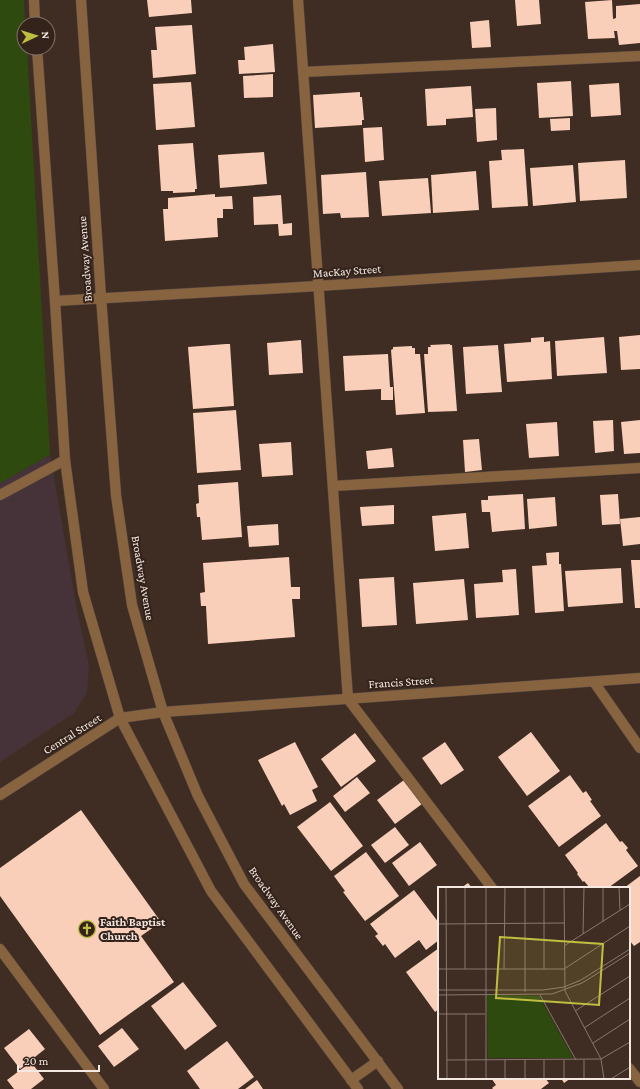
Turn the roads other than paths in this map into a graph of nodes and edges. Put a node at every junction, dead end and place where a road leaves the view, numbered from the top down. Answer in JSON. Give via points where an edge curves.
{"nodes":[{"id":1,"x":34,"y":0,"type":"edge"},
{"id":2,"x":82,"y":0,"type":"edge"},
{"id":3,"x":298,"y":0,"type":"edge"},
{"id":4,"x":35,"y":16,"type":"edge"},
{"id":5,"x":38,"y":56,"type":"edge"},
{"id":6,"x":640,"y":56,"type":"edge"},
{"id":7,"x":303,"y":72,"type":"junction"},
{"id":8,"x":640,"y":265,"type":"edge"},
{"id":9,"x":318,"y":286,"type":"junction"},
{"id":10,"x":101,"y":298,"type":"junction"},
{"id":11,"x":55,"y":301,"type":"junction"},
{"id":12,"x":65,"y":460,"type":"junction"},
{"id":13,"x":640,"y":468,"type":"edge"},
{"id":14,"x":333,"y":486,"type":"junction"},
{"id":15,"x":0,"y":495,"type":"edge"},
{"id":16,"x":640,"y":678,"type":"edge"},
{"id":17,"x":594,"y":682,"type":"junction"},
{"id":18,"x":348,"y":699,"type":"junction"},
{"id":19,"x":163,"y":712,"type":"junction"},
{"id":20,"x":120,"y":718,"type":"junction"},
{"id":21,"x":640,"y":748,"type":"edge"},
{"id":22,"x":0,"y":795,"type":"edge"},
{"id":23,"x":491,"y":887,"type":"edge"},
{"id":24,"x":0,"y":949,"type":"edge"},
{"id":25,"x":378,"y":1061,"type":"junction"},
{"id":26,"x":630,"y":1069,"type":"edge"},
{"id":27,"x":351,"y":1080,"type":"junction"},
{"id":28,"x":640,"y":1082,"type":"edge"},
{"id":29,"x":104,"y":1089,"type":"edge"},
{"id":30,"x":358,"y":1089,"type":"edge"},
{"id":31,"x":398,"y":1089,"type":"edge"}],
"edges":[{"from":1,"to":4,"type":"street"},
{"from":2,"to":10,"type":"street","name":"Broadway Avenue"},
{"from":3,"to":7,"type":"street"},
{"from":5,"to":11,"type":"street"},
{"from":6,"to":7,"type":"street"},
{"from":7,"to":9,"type":"street"},
{"from":8,"to":9,"type":"street","name":"MacKay Street"},
{"from":9,"to":10,"type":"street","name":"MacKay Street"},
{"from":9,"to":14,"type":"street"},
{"from":10,"to":11,"type":"street","name":"MacKay Street"},
{"from":10,"to":19,"type":"street","name":"Broadway Avenue","via":[[116,495],[132,604]]},
{"from":11,"to":12,"type":"street"},
{"from":12,"to":15,"type":"street"},
{"from":12,"to":20,"type":"street","via":[[82,592]]},
{"from":13,"to":14,"type":"street"},
{"from":14,"to":18,"type":"street"},
{"from":16,"to":17,"type":"street","name":"Francis Street"},
{"from":17,"to":18,"type":"street","name":"Francis Street"},
{"from":17,"to":21,"type":"street"},
{"from":18,"to":19,"type":"street","name":"Francis Street"},
{"from":18,"to":23,"type":"street"},
{"from":19,"to":20,"type":"street","name":"Central Street"},
{"from":19,"to":25,"type":"street","name":"Broadway Avenue","via":[[198,796],[244,884]]},
{"from":20,"to":22,"type":"street","name":"Central Street"},
{"from":20,"to":27,"type":"street","via":[[211,890]]},
{"from":24,"to":29,"type":"street"},
{"from":25,"to":27,"type":"street"},
{"from":25,"to":31,"type":"street","name":"Broadway Avenue"},
{"from":26,"to":28,"type":"street"},
{"from":27,"to":30,"type":"street"}]}
